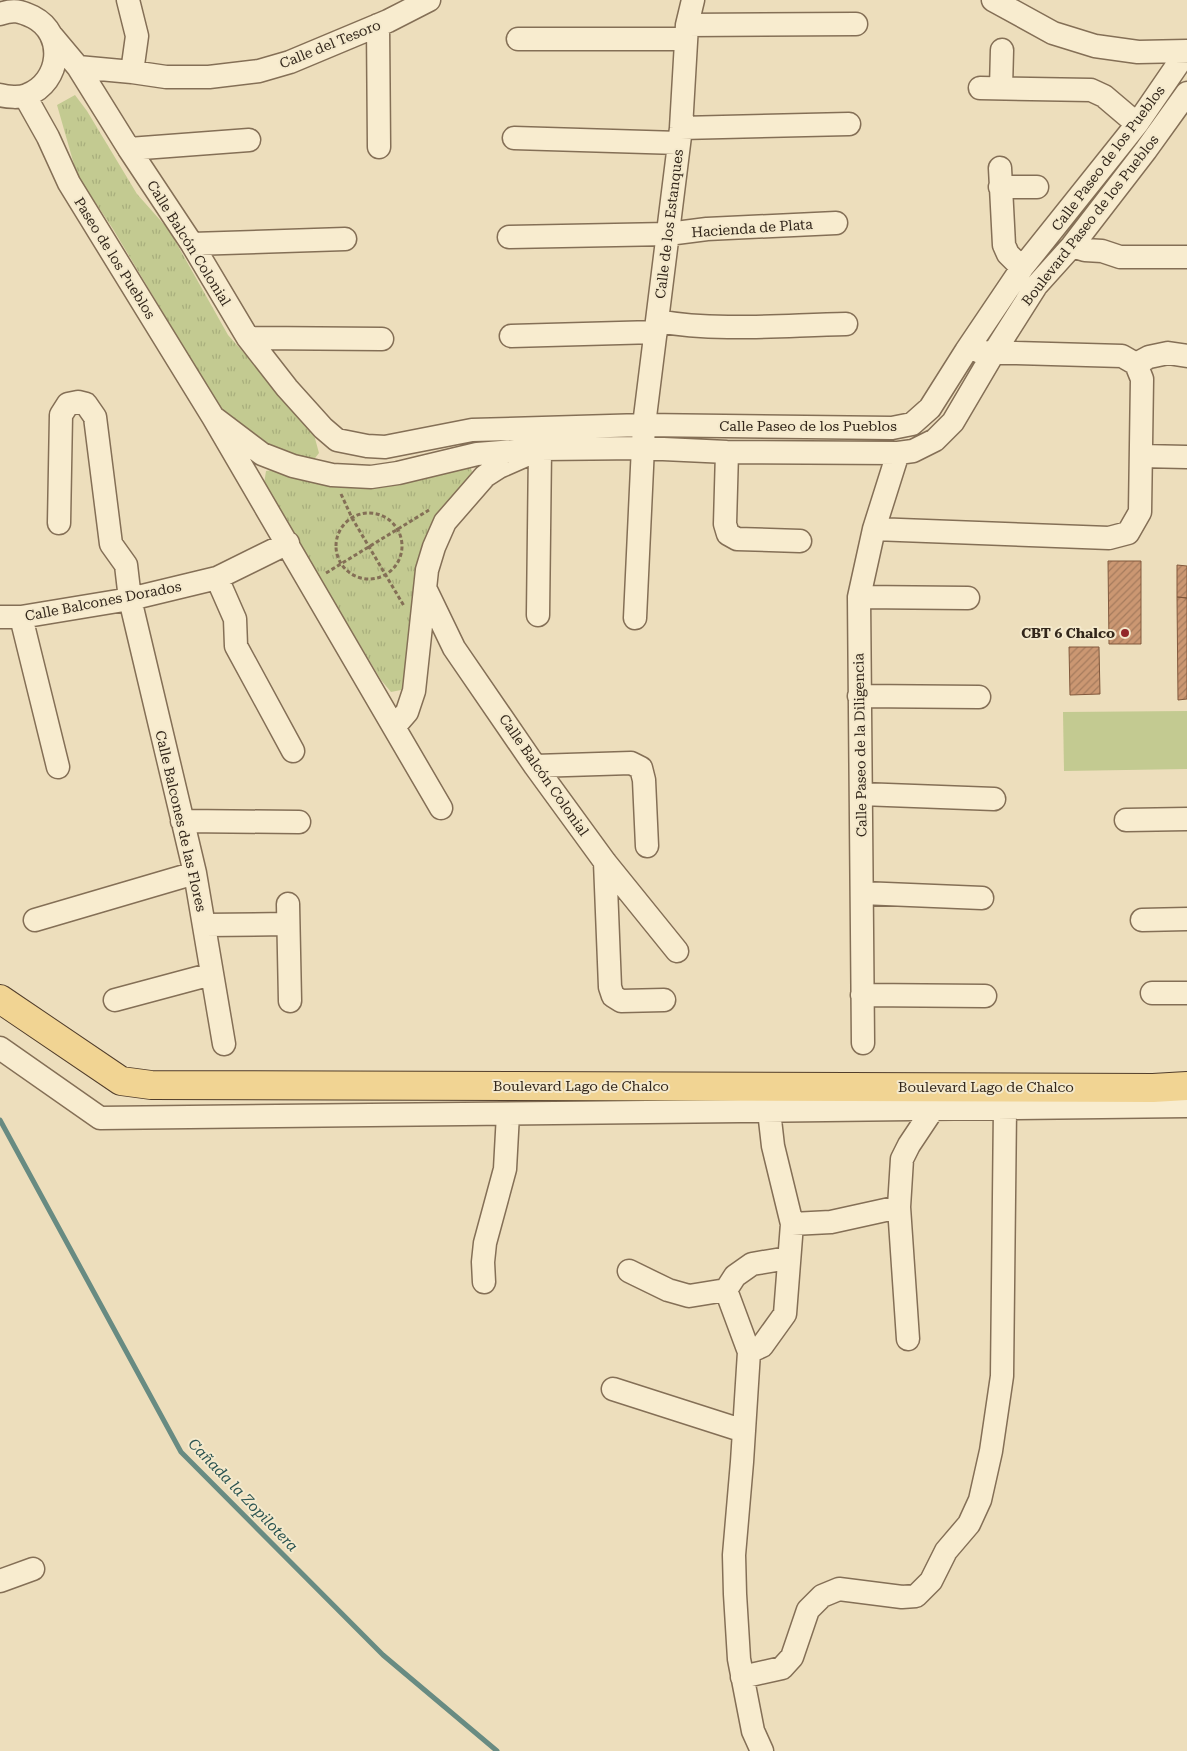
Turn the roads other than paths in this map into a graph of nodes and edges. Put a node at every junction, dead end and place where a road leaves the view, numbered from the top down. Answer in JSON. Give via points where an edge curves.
{"nodes":[{"id":1,"x":128,"y":0,"type":"edge"},
{"id":2,"x":429,"y":0,"type":"edge"},
{"id":3,"x":693,"y":0,"type":"edge"},
{"id":4,"x":993,"y":0,"type":"edge"},
{"id":5,"x":11,"y":8,"type":"edge"},
{"id":6,"x":856,"y":24,"type":"dead end"},
{"id":7,"x":378,"y":25,"type":"junction"},
{"id":8,"x":686,"y":32,"type":"junction"},
{"id":9,"x":52,"y":36,"type":"junction"},
{"id":10,"x":518,"y":39,"type":"dead end"},
{"id":11,"x":1002,"y":50,"type":"dead end"},
{"id":12,"x":1187,"y":51,"type":"edge"},
{"id":13,"x":78,"y":67,"type":"junction"},
{"id":14,"x":132,"y":72,"type":"junction"},
{"id":15,"x":1187,"y":93,"type":"edge"},
{"id":16,"x":0,"y":95,"type":"edge"},
{"id":17,"x":25,"y":96,"type":"junction"},
{"id":18,"x":849,"y":124,"type":"dead end"},
{"id":19,"x":1137,"y":124,"type":"junction"},
{"id":20,"x":680,"y":136,"type":"junction"},
{"id":21,"x":514,"y":138,"type":"dead end"},
{"id":22,"x":249,"y":140,"type":"dead end"},
{"id":23,"x":379,"y":147,"type":"dead end"},
{"id":24,"x":130,"y":149,"type":"junction"},
{"id":25,"x":1037,"y":186,"type":"dead end"},
{"id":26,"x":836,"y":223,"type":"dead end"},
{"id":27,"x":668,"y":234,"type":"junction"},
{"id":28,"x":509,"y":237,"type":"dead end"},
{"id":29,"x":345,"y":239,"type":"dead end"},
{"id":30,"x":192,"y":244,"type":"junction"},
{"id":31,"x":1072,"y":246,"type":"junction"},
{"id":32,"x":1187,"y":257,"type":"edge"},
{"id":33,"x":1022,"y":268,"type":"junction"},
{"id":34,"x":846,"y":324,"type":"dead end"},
{"id":35,"x":656,"y":327,"type":"junction"},
{"id":36,"x":511,"y":336,"type":"dead end"},
{"id":37,"x":248,"y":338,"type":"junction"},
{"id":38,"x":382,"y":339,"type":"dead end"},
{"id":39,"x":966,"y":351,"type":"junction"},
{"id":40,"x":993,"y":354,"type":"junction"},
{"id":41,"x":1187,"y":356,"type":"edge"},
{"id":42,"x":1136,"y":364,"type":"junction"},
{"id":43,"x":213,"y":416,"type":"junction"},
{"id":44,"x":644,"y":425,"type":"junction"},
{"id":45,"x":472,"y":430,"type":"junction"},
{"id":46,"x":337,"y":440,"type":"junction"},
{"id":47,"x":642,"y":448,"type":"junction"},
{"id":48,"x":540,"y":449,"type":"junction"},
{"id":49,"x":727,"y":452,"type":"junction"},
{"id":50,"x":898,"y":453,"type":"junction"},
{"id":51,"x":477,"y":454,"type":"junction"},
{"id":52,"x":1140,"y":456,"type":"junction"},
{"id":53,"x":1187,"y":457,"type":"edge"},
{"id":54,"x":332,"y":475,"type":"junction"},
{"id":55,"x":485,"y":476,"type":"junction"},
{"id":56,"x":59,"y":524,"type":"dead end"},
{"id":57,"x":874,"y":529,"type":"junction"},
{"id":58,"x":800,"y":541,"type":"dead end"},
{"id":59,"x":288,"y":544,"type":"junction"},
{"id":60,"x":217,"y":578,"type":"junction"},
{"id":61,"x":426,"y":590,"type":"junction"},
{"id":62,"x":859,"y":597,"type":"junction"},
{"id":63,"x":968,"y":598,"type":"dead end"},
{"id":64,"x":130,"y":599,"type":"junction"},
{"id":65,"x":538,"y":615,"type":"dead end"},
{"id":66,"x":11,"y":617,"type":"edge"},
{"id":67,"x":635,"y":618,"type":"dead end"},
{"id":68,"x":859,"y":696,"type":"junction"},
{"id":69,"x":979,"y":697,"type":"dead end"},
{"id":70,"x":394,"y":727,"type":"junction"},
{"id":71,"x":294,"y":751,"type":"dead end"},
{"id":72,"x":535,"y":766,"type":"junction"},
{"id":73,"x":58,"y":767,"type":"dead end"},
{"id":74,"x":861,"y":794,"type":"junction"},
{"id":75,"x":994,"y":799,"type":"dead end"},
{"id":76,"x":441,"y":808,"type":"dead end"},
{"id":77,"x":1187,"y":819,"type":"edge"},
{"id":78,"x":1126,"y":820,"type":"dead end"},
{"id":79,"x":182,"y":821,"type":"junction"},
{"id":80,"x":299,"y":822,"type":"dead end"},
{"id":81,"x":647,"y":846,"type":"dead end"},
{"id":82,"x":605,"y":862,"type":"junction"},
{"id":83,"x":195,"y":873,"type":"junction"},
{"id":84,"x":862,"y":894,"type":"junction"},
{"id":85,"x":982,"y":898,"type":"dead end"},
{"id":86,"x":1187,"y":919,"type":"edge"},
{"id":87,"x":35,"y":920,"type":"dead end"},
{"id":88,"x":1142,"y":920,"type":"dead end"},
{"id":89,"x":205,"y":925,"type":"junction"},
{"id":90,"x":677,"y":951,"type":"dead end"},
{"id":91,"x":212,"y":974,"type":"junction"},
{"id":92,"x":1152,"y":993,"type":"dead end"},
{"id":93,"x":1187,"y":993,"type":"edge"},
{"id":94,"x":862,"y":995,"type":"junction"},
{"id":95,"x":985,"y":996,"type":"dead end"},
{"id":96,"x":0,"y":999,"type":"edge"},
{"id":97,"x":115,"y":1000,"type":"dead end"},
{"id":98,"x":664,"y":1000,"type":"dead end"},
{"id":99,"x":290,"y":1001,"type":"dead end"},
{"id":100,"x":863,"y":1043,"type":"dead end"},
{"id":101,"x":224,"y":1044,"type":"dead end"},
{"id":102,"x":0,"y":1048,"type":"edge"},
{"id":103,"x":1187,"y":1086,"type":"edge"},
{"id":104,"x":1187,"y":1106,"type":"edge"},
{"id":105,"x":1005,"y":1108,"type":"junction"},
{"id":106,"x":934,"y":1109,"type":"junction"},
{"id":107,"x":769,"y":1111,"type":"junction"},
{"id":108,"x":508,"y":1114,"type":"junction"},
{"id":109,"x":899,"y":1208,"type":"junction"},
{"id":110,"x":792,"y":1224,"type":"junction"},
{"id":111,"x":788,"y":1258,"type":"junction"},
{"id":112,"x":629,"y":1271,"type":"dead end"},
{"id":113,"x":484,"y":1282,"type":"dead end"},
{"id":114,"x":726,"y":1290,"type":"junction"},
{"id":115,"x":908,"y":1339,"type":"dead end"},
{"id":116,"x":749,"y":1352,"type":"junction"},
{"id":117,"x":613,"y":1388,"type":"dead end"},
{"id":118,"x":744,"y":1431,"type":"junction"},
{"id":119,"x":33,"y":1569,"type":"dead end"},
{"id":120,"x":0,"y":1581,"type":"edge"},
{"id":121,"x":742,"y":1677,"type":"junction"},
{"id":122,"x":762,"y":1751,"type":"edge"}],
"edges":[{"from":1,"to":14,"type":"street","via":[[137,36]]},
{"from":2,"to":7,"type":"street","name":"Calle del Tesoro"},
{"from":3,"to":8,"type":"street","name":"Calle de los Estanques"},
{"from":4,"to":12,"type":"street","via":[[1053,33],[1095,46],[1138,52]]},
{"from":5,"to":9,"type":"street","name":"Calle Balcón Colonial","via":[[41,21]]},
{"from":6,"to":8,"type":"street"},
{"from":7,"to":14,"type":"street","name":"Calle del Tesoro","via":[[290,62],[259,70],[200,77]]},
{"from":7,"to":23,"type":"street"},
{"from":8,"to":10,"type":"street"},
{"from":8,"to":20,"type":"street","name":"Calle de los Estanques"},
{"from":9,"to":13,"type":"street","name":"Calle Balcón Colonial"},
{"from":9,"to":17,"type":"street","via":[[56,54],[52,72],[41,87]]},
{"from":11,"to":19,"type":"street","via":[[990,88],[1091,90],[1104,96]]},
{"from":12,"to":19,"type":"street","name":"Calle Paseo de los Pueblos"},
{"from":13,"to":14,"type":"street","name":"Calle del Tesoro"},
{"from":13,"to":24,"type":"street","name":"Calle Balcón Colonial"},
{"from":15,"to":31,"type":"street","name":"Boulevard Paseo de los Pueblos"},
{"from":16,"to":17,"type":"street"},
{"from":17,"to":43,"type":"street","name":"Paseo de los Pueblos","via":[[69,183]]},
{"from":18,"to":20,"type":"street"},
{"from":19,"to":33,"type":"street","name":"Calle Paseo de los Pueblos"},
{"from":20,"to":21,"type":"street"},
{"from":20,"to":27,"type":"street","name":"Calle de los Estanques"},
{"from":22,"to":24,"type":"street"},
{"from":24,"to":30,"type":"street","name":"Calle Balcón Colonial"},
{"from":25,"to":33,"type":"street","via":[[1000,178],[1004,245]]},
{"from":26,"to":27,"type":"street","name":"Hacienda de Plata"},
{"from":27,"to":28,"type":"street","name":"Hacienda de Plata"},
{"from":27,"to":35,"type":"street","name":"Calle de los Estanques"},
{"from":29,"to":30,"type":"street"},
{"from":30,"to":37,"type":"street","name":"Calle Balcón Colonial"},
{"from":31,"to":32,"type":"street","via":[[1120,257]]},
{"from":31,"to":40,"type":"street","name":"Boulevard Paseo de los Pueblos","via":[[1036,286]]},
{"from":33,"to":39,"type":"street","name":"Calle Paseo de los Pueblos"},
{"from":34,"to":35,"type":"street"},
{"from":35,"to":36,"type":"street"},
{"from":35,"to":44,"type":"street","name":"Calle de los Estanques"},
{"from":37,"to":38,"type":"street"},
{"from":37,"to":46,"type":"street","name":"Calle Balcón Colonial","via":[[287,388]]},
{"from":39,"to":40,"type":"street"},
{"from":39,"to":44,"type":"street","name":"Calle Paseo de los Pueblos","via":[[930,408],[912,424],[892,428]]},
{"from":40,"to":42,"type":"street","via":[[1122,356]]},
{"from":40,"to":50,"type":"street","name":"Boulevard Paseo de los Pueblos","via":[[953,422],[935,440],[913,451]]},
{"from":41,"to":42,"type":"street","via":[[1168,354],[1149,357]]},
{"from":42,"to":52,"type":"street","via":[[1142,379]]},
{"from":43,"to":54,"type":"street","name":"Calle Paseo de los Pueblos","via":[[262,454],[293,466]]},
{"from":43,"to":59,"type":"street"},
{"from":44,"to":45,"type":"street","name":"Calle Paseo de los Pueblos"},
{"from":44,"to":47,"type":"street","name":"Calle de los Estanques"},
{"from":45,"to":46,"type":"street","name":"Calle Paseo de los Pueblos","via":[[385,447]]},
{"from":45,"to":51,"type":"street"},
{"from":46,"to":54,"type":"street"},
{"from":47,"to":48,"type":"street","name":"Calle Paseo de los Pueblos"},
{"from":47,"to":49,"type":"street","name":"Calle Paseo de los Pueblos"},
{"from":47,"to":67,"type":"street","name":"Calle de los Estanques"},
{"from":48,"to":51,"type":"street","name":"Calle Paseo de los Pueblos"},
{"from":48,"to":55,"type":"street"},
{"from":48,"to":65,"type":"street"},
{"from":49,"to":50,"type":"street","name":"Calle Paseo de los Pueblos"},
{"from":49,"to":58,"type":"street","via":[[725,524],[728,534],[737,539]]},
{"from":50,"to":57,"type":"street","name":"Calle Paseo de la Diligencia"},
{"from":51,"to":54,"type":"street","name":"Calle Paseo de los Pueblos","via":[[371,477]]},
{"from":51,"to":55,"type":"street"},
{"from":52,"to":53,"type":"street"},
{"from":52,"to":57,"type":"street","via":[[1140,512],[1128,533],[1109,538]]},
{"from":55,"to":61,"type":"street","via":[[445,522],[427,570]]},
{"from":56,"to":64,"type":"street","name":"Calle Balcones de las Flores","via":[[62,415],[68,404],[78,402],[86,404],[95,417],[111,544],[126,565]]},
{"from":57,"to":62,"type":"street","name":"Calle Paseo de la Diligencia"},
{"from":59,"to":60,"type":"street","name":"Calle Balcones Dorados"},
{"from":59,"to":70,"type":"street"},
{"from":60,"to":64,"type":"street","name":"Calle Balcones Dorados"},
{"from":60,"to":71,"type":"street","via":[[235,619],[236,646]]},
{"from":61,"to":70,"type":"street","via":[[414,691],[407,712]]},
{"from":61,"to":72,"type":"street","name":"Calle Balcón Colonial","via":[[454,648]]},
{"from":62,"to":63,"type":"street"},
{"from":62,"to":68,"type":"street","name":"Calle Paseo de la Diligencia"},
{"from":64,"to":66,"type":"street","name":"Calle Balcones Dorados"},
{"from":64,"to":79,"type":"street","name":"Calle Balcones de las Flores"},
{"from":66,"to":73,"type":"street"},
{"from":68,"to":69,"type":"street"},
{"from":68,"to":74,"type":"street","name":"Calle Paseo de la Diligencia"},
{"from":70,"to":76,"type":"street"},
{"from":72,"to":81,"type":"street","via":[[631,763],[642,768]]},
{"from":72,"to":82,"type":"street","name":"Calle Balcón Colonial"},
{"from":74,"to":75,"type":"street"},
{"from":74,"to":84,"type":"street","name":"Calle Paseo de la Diligencia"},
{"from":77,"to":78,"type":"street"},
{"from":79,"to":80,"type":"street"},
{"from":79,"to":83,"type":"street","name":"Calle Balcones de las Flores"},
{"from":82,"to":90,"type":"street","name":"Calle Balcón Colonial"},
{"from":82,"to":98,"type":"street","via":[[612,996],[621,1001]]},
{"from":83,"to":87,"type":"street"},
{"from":83,"to":89,"type":"street","name":"Calle Balcones de las Flores"},
{"from":84,"to":85,"type":"street"},
{"from":84,"to":94,"type":"street","name":"Calle Paseo de la Diligencia"},
{"from":86,"to":88,"type":"street"},
{"from":89,"to":91,"type":"street","name":"Calle Balcones de las Flores"},
{"from":89,"to":99,"type":"street","via":[[288,914]]},
{"from":91,"to":97,"type":"street"},
{"from":91,"to":101,"type":"street","name":"Calle Balcones de las Flores"},
{"from":92,"to":93,"type":"street"},
{"from":94,"to":95,"type":"street"},
{"from":94,"to":100,"type":"street","name":"Calle Paseo de la Diligencia"},
{"from":96,"to":103,"type":"main road","name":"Boulevard Lago de Chalco","via":[[121,1081],[151,1085]]},
{"from":102,"to":108,"type":"street","via":[[100,1118]]},
{"from":104,"to":105,"type":"street"},
{"from":105,"to":106,"type":"street"},
{"from":105,"to":121,"type":"street","via":[[1002,1376],[980,1500],[970,1524],[946,1551],[931,1581],[916,1596],[840,1588],[822,1596],[808,1610],[792,1657],[782,1668]]},
{"from":106,"to":107,"type":"street"},
{"from":106,"to":109,"type":"street","via":[[902,1159]]},
{"from":107,"to":108,"type":"street"},
{"from":107,"to":110,"type":"street","via":[[773,1146]]},
{"from":108,"to":113,"type":"street","via":[[505,1169],[485,1243]]},
{"from":109,"to":110,"type":"street","via":[[831,1222]]},
{"from":109,"to":115,"type":"street"},
{"from":110,"to":111,"type":"street"},
{"from":111,"to":114,"type":"street","via":[[752,1264],[735,1276]]},
{"from":111,"to":116,"type":"street","via":[[785,1314],[762,1346]]},
{"from":112,"to":114,"type":"street","via":[[668,1290],[690,1296]]},
{"from":114,"to":116,"type":"street"},
{"from":116,"to":118,"type":"street"},
{"from":117,"to":118,"type":"street"},
{"from":118,"to":121,"type":"street","via":[[734,1555]]},
{"from":119,"to":120,"type":"street"},
{"from":121,"to":122,"type":"street","via":[[753,1732]]}]}
